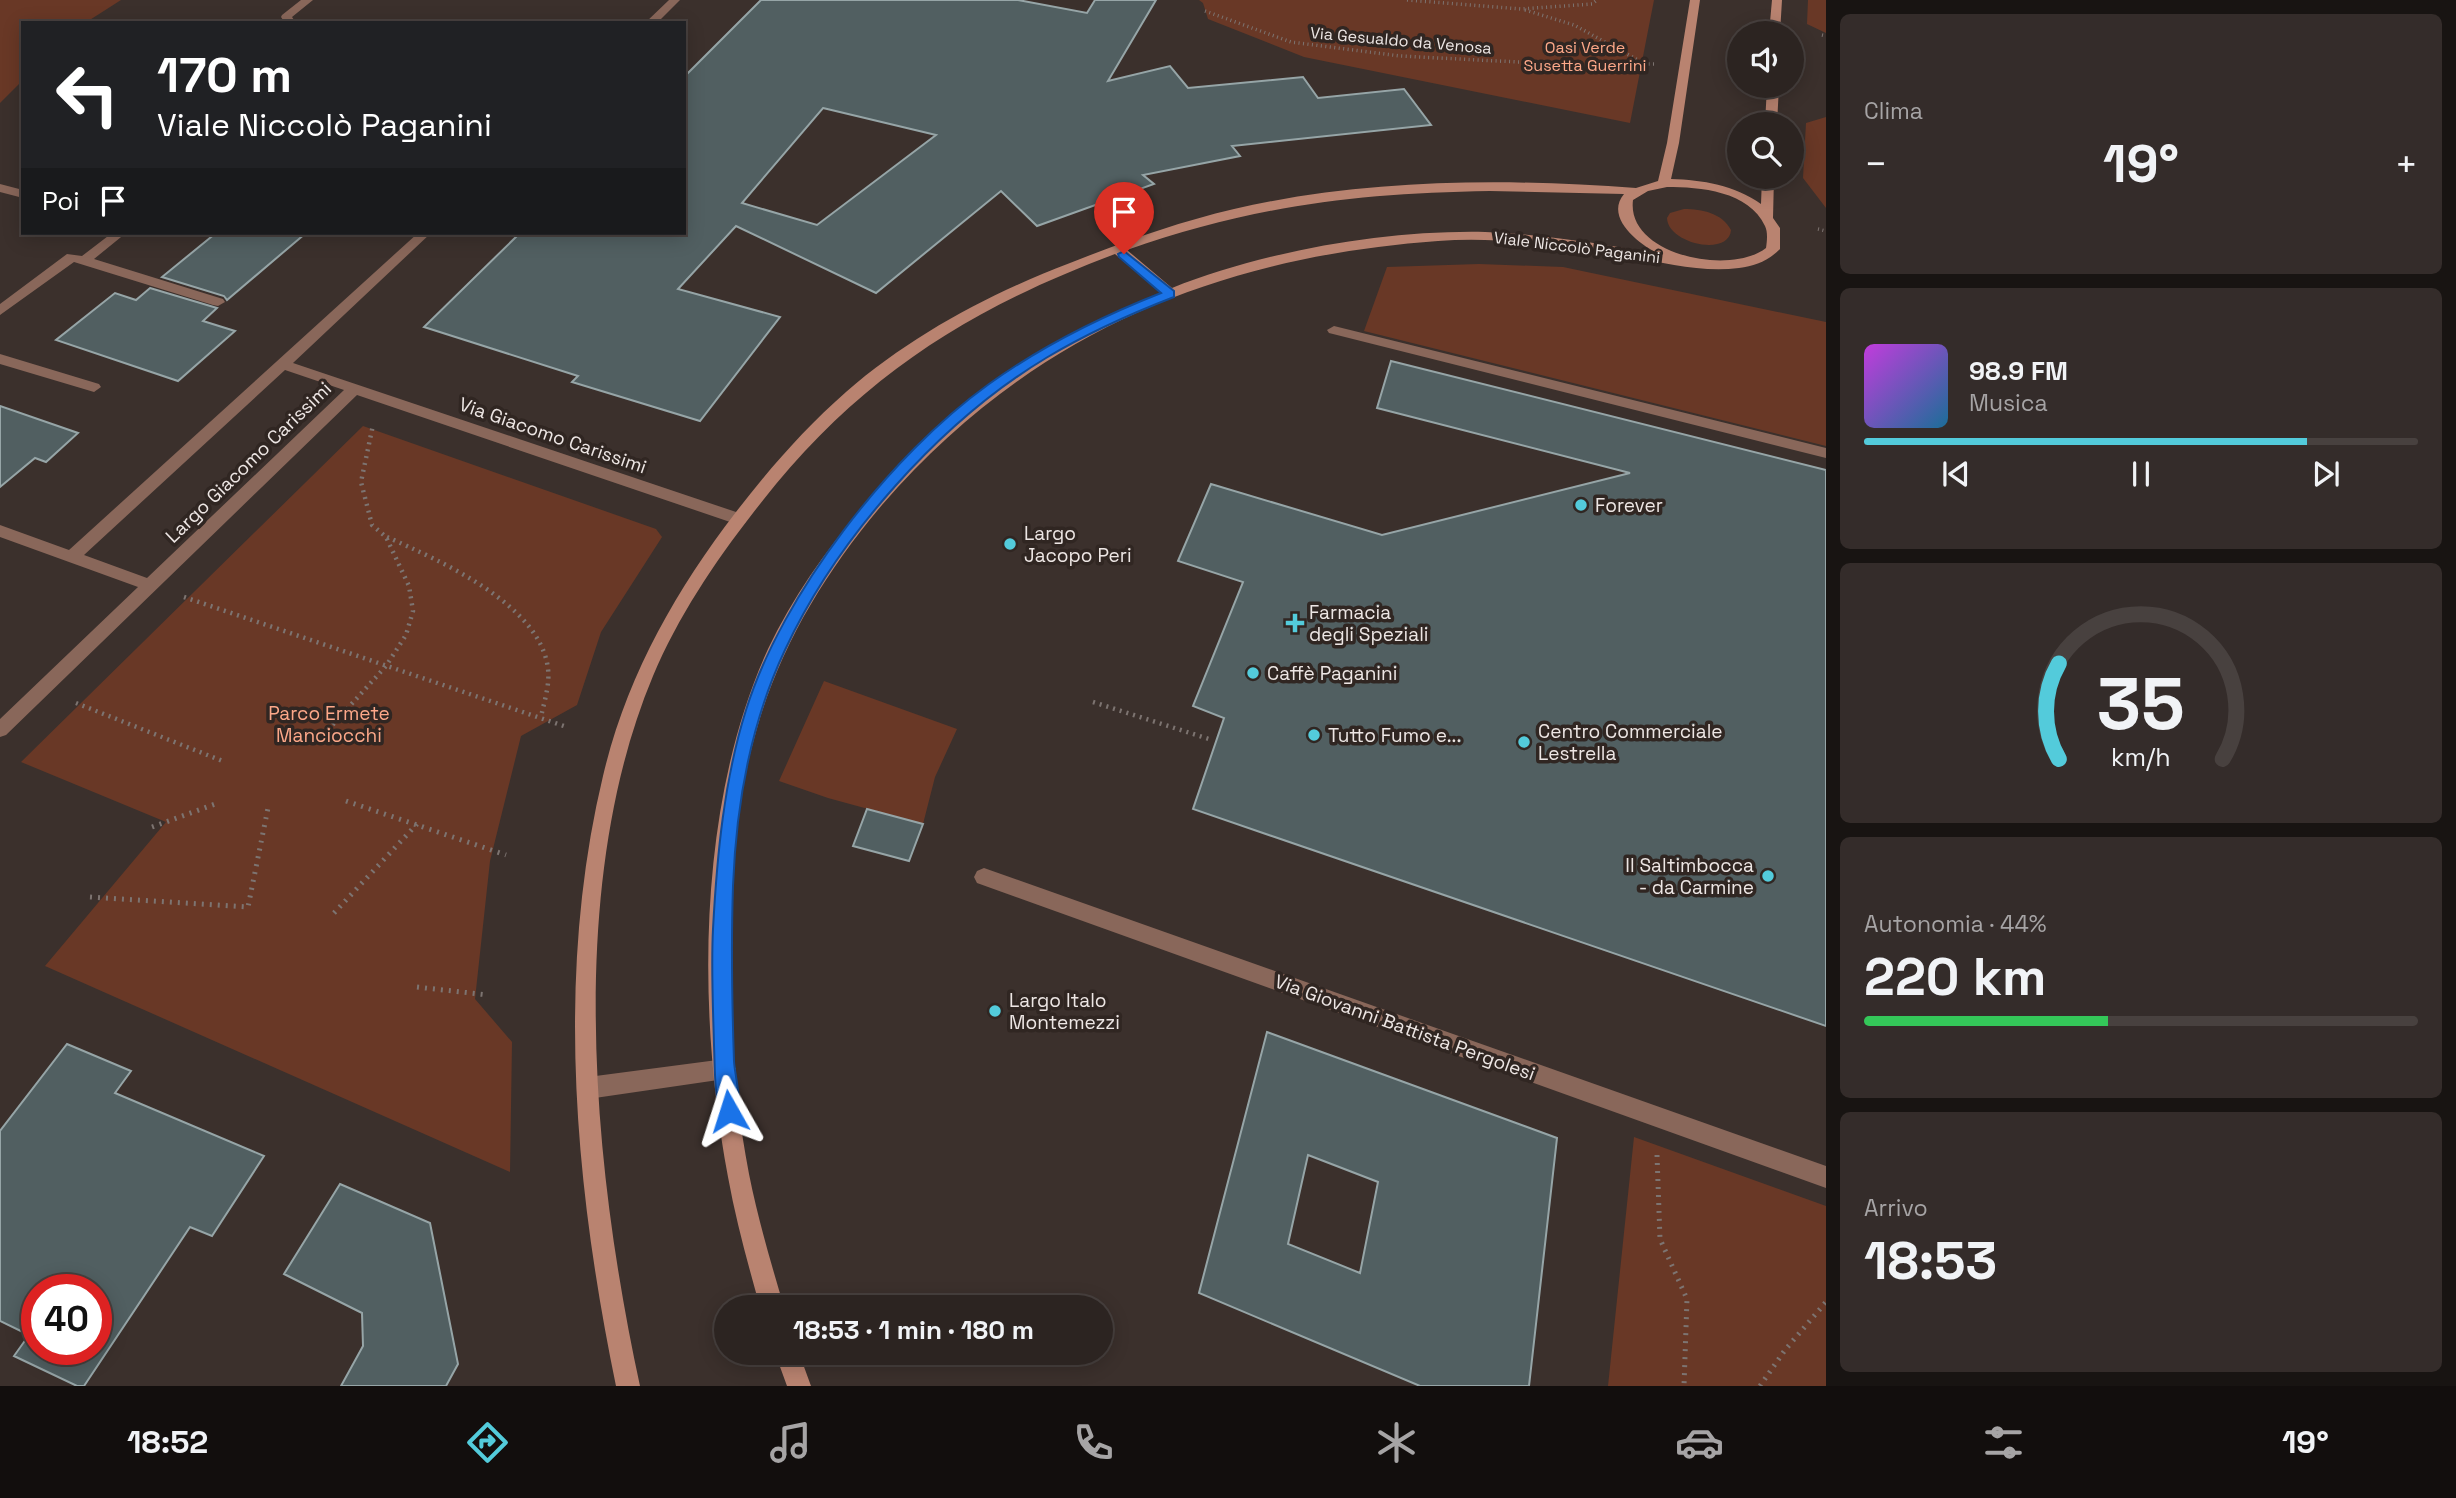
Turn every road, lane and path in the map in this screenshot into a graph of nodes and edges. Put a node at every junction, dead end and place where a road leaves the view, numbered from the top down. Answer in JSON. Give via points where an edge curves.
{"nodes":[{"id":1,"x":308,"y":0,"type":"edge"},
{"id":2,"x":675,"y":0,"type":"edge"},
{"id":3,"x":1407,"y":0,"type":"edge"},
{"id":4,"x":1597,"y":0,"type":"edge"},
{"id":5,"x":1695,"y":0,"type":"edge"},
{"id":6,"x":1777,"y":0,"type":"edge"},
{"id":7,"x":1521,"y":9,"type":"junction"},
{"id":8,"x":1205,"y":11,"type":"dead end"},
{"id":9,"x":289,"y":21,"type":"edge"},
{"id":10,"x":652,"y":21,"type":"edge"},
{"id":11,"x":1776,"y":21,"type":"edge"},
{"id":12,"x":1640,"y":62,"type":"junction"},
{"id":13,"x":1684,"y":68,"type":"junction"},
{"id":14,"x":1664,"y":181,"type":"junction"},
{"id":15,"x":0,"y":188,"type":"edge"},
{"id":16,"x":1768,"y":189,"type":"edge"},
{"id":17,"x":1634,"y":191,"type":"junction"},
{"id":18,"x":21,"y":193,"type":"edge"},
{"id":19,"x":1767,"y":217,"type":"junction"},
{"id":20,"x":1818,"y":229,"type":"dead end"},
{"id":21,"x":1826,"y":231,"type":"edge"},
{"id":22,"x":117,"y":235,"type":"edge"},
{"id":23,"x":423,"y":235,"type":"edge"},
{"id":24,"x":1117,"y":249,"type":"junction"},
{"id":25,"x":85,"y":260,"type":"junction"},
{"id":26,"x":1697,"y":263,"type":"junction"},
{"id":27,"x":1170,"y":294,"type":"junction"},
{"id":28,"x":218,"y":302,"type":"dead end"},
{"id":29,"x":0,"y":311,"type":"edge"},
{"id":30,"x":1334,"y":330,"type":"dead end"},
{"id":31,"x":0,"y":359,"type":"edge"},
{"id":32,"x":282,"y":364,"type":"junction"},
{"id":33,"x":94,"y":387,"type":"dead end"},
{"id":34,"x":355,"y":388,"type":"junction"},
{"id":35,"x":374,"y":423,"type":"dead end"},
{"id":36,"x":1826,"y":453,"type":"edge"},
{"id":37,"x":739,"y":519,"type":"junction"},
{"id":38,"x":0,"y":531,"type":"edge"},
{"id":39,"x":386,"y":537,"type":"junction"},
{"id":40,"x":73,"y":556,"type":"junction"},
{"id":41,"x":149,"y":585,"type":"junction"},
{"id":42,"x":180,"y":596,"type":"dead end"},
{"id":43,"x":386,"y":666,"type":"junction"},
{"id":44,"x":74,"y":702,"type":"dead end"},
{"id":45,"x":1093,"y":702,"type":"dead end"},
{"id":46,"x":541,"y":717,"type":"junction"},
{"id":47,"x":565,"y":726,"type":"dead end"},
{"id":48,"x":0,"y":730,"type":"edge"},
{"id":49,"x":328,"y":730,"type":"dead end"},
{"id":50,"x":1209,"y":739,"type":"dead end"},
{"id":51,"x":225,"y":762,"type":"dead end"},
{"id":52,"x":346,"y":801,"type":"dead end"},
{"id":53,"x":218,"y":803,"type":"dead end"},
{"id":54,"x":268,"y":808,"type":"dead end"},
{"id":55,"x":417,"y":824,"type":"junction"},
{"id":56,"x":152,"y":827,"type":"dead end"},
{"id":57,"x":506,"y":855,"type":"dead end"},
{"id":58,"x":984,"y":877,"type":"dead end"},
{"id":59,"x":90,"y":897,"type":"dead end"},
{"id":60,"x":334,"y":913,"type":"dead end"},
{"id":61,"x":417,"y":987,"type":"dead end"},
{"id":62,"x":488,"y":995,"type":"dead end"},
{"id":63,"x":725,"y":1069,"type":"junction"},
{"id":64,"x":588,"y":1088,"type":"junction"},
{"id":65,"x":1657,"y":1150,"type":"dead end"},
{"id":66,"x":1826,"y":1177,"type":"edge"},
{"id":67,"x":769,"y":1295,"type":"edge"},
{"id":68,"x":1826,"y":1302,"type":"edge"},
{"id":69,"x":791,"y":1365,"type":"edge"},
{"id":70,"x":628,"y":1386,"type":"edge"},
{"id":71,"x":799,"y":1386,"type":"edge"},
{"id":72,"x":1684,"y":1386,"type":"edge"},
{"id":73,"x":1760,"y":1386,"type":"edge"}],
"edges":[{"from":1,"to":9,"type":"street","via":[[286,17]]},
{"from":2,"to":10,"type":"street"},
{"from":3,"to":7,"type":"path"},
{"from":4,"to":7,"type":"path"},
{"from":5,"to":13,"type":"street"},
{"from":6,"to":11,"type":"street"},
{"from":7,"to":12,"type":"path","via":[[1574,24]]},
{"from":8,"to":12,"type":"path","name":"Via Gesualdo da Venosa","via":[[1291,42],[1386,54],[1518,62]]},
{"from":12,"to":13,"type":"path","name":"Via Gesualdo da Venosa"},
{"from":13,"to":14,"type":"street"},
{"from":14,"to":17,"type":"street"},
{"from":14,"to":19,"type":"street","via":[[1722,189],[1748,201]]},
{"from":15,"to":18,"type":"street"},
{"from":16,"to":19,"type":"street","name":"Viale Niccolò Paganini"},
{"from":17,"to":24,"type":"street","via":[[1499,186],[1367,192],[1234,214]]},
{"from":17,"to":26,"type":"street","name":"Viale Niccolò Paganini","via":[[1624,206],[1629,225],[1663,251]]},
{"from":19,"to":26,"type":"street","name":"Viale Niccolò Paganini","via":[[1776,239],[1765,257],[1736,265]]},
{"from":20,"to":21,"type":"path"},
{"from":22,"to":25,"type":"street"},
{"from":23,"to":32,"type":"street"},
{"from":24,"to":27,"type":"street"},
{"from":24,"to":37,"type":"street","via":[[1014,290],[919,342],[860,386],[806,438]]},
{"from":25,"to":28,"type":"street"},
{"from":25,"to":29,"type":"street","via":[[72,257]]},
{"from":26,"to":27,"type":"street","name":"Viale Niccolò Paganini","via":[[1547,241],[1443,237],[1294,256]]},
{"from":27,"to":63,"type":"street","name":"Viale Niccolò Paganini","via":[[1076,335],[974,403],[867,512],[801,605],[766,675],[736,780],[722,915]]},
{"from":30,"to":36,"type":"street"},
{"from":31,"to":33,"type":"street"},
{"from":32,"to":34,"type":"street","name":"Largo Giacomo Carissimi"},
{"from":32,"to":40,"type":"street"},
{"from":34,"to":37,"type":"street","name":"Via Giacomo Carissimi"},
{"from":34,"to":41,"type":"street","name":"Largo Giacomo Carissimi"},
{"from":35,"to":39,"type":"path","via":[[361,482],[372,525]]},
{"from":37,"to":64,"type":"street","via":[[677,613],[636,694],[620,749],[603,817],[590,916]]},
{"from":38,"to":40,"type":"street"},
{"from":39,"to":43,"type":"path","via":[[409,586],[413,611],[406,635]]},
{"from":39,"to":46,"type":"path","via":[[488,587],[512,608],[537,640],[548,668]]},
{"from":40,"to":41,"type":"street"},
{"from":41,"to":48,"type":"street","name":"Largo Giacomo Carissimi"},
{"from":42,"to":43,"type":"path"},
{"from":43,"to":46,"type":"path"},
{"from":43,"to":49,"type":"path"},
{"from":44,"to":51,"type":"path"},
{"from":45,"to":50,"type":"path"},
{"from":46,"to":47,"type":"path"},
{"from":52,"to":55,"type":"path"},
{"from":53,"to":56,"type":"path"},
{"from":54,"to":59,"type":"path","via":[[248,907]]},
{"from":55,"to":57,"type":"path"},
{"from":55,"to":60,"type":"path"},
{"from":58,"to":66,"type":"street","name":"Via Giovanni Battista Pergolesi"},
{"from":61,"to":62,"type":"path"},
{"from":63,"to":64,"type":"street"},
{"from":63,"to":67,"type":"street","name":"Viale Niccolò Paganini","via":[[735,1157]]},
{"from":64,"to":70,"type":"street","via":[[606,1275]]},
{"from":65,"to":72,"type":"path","via":[[1660,1239],[1687,1299]]},
{"from":68,"to":73,"type":"path"},
{"from":69,"to":71,"type":"street"}]}
